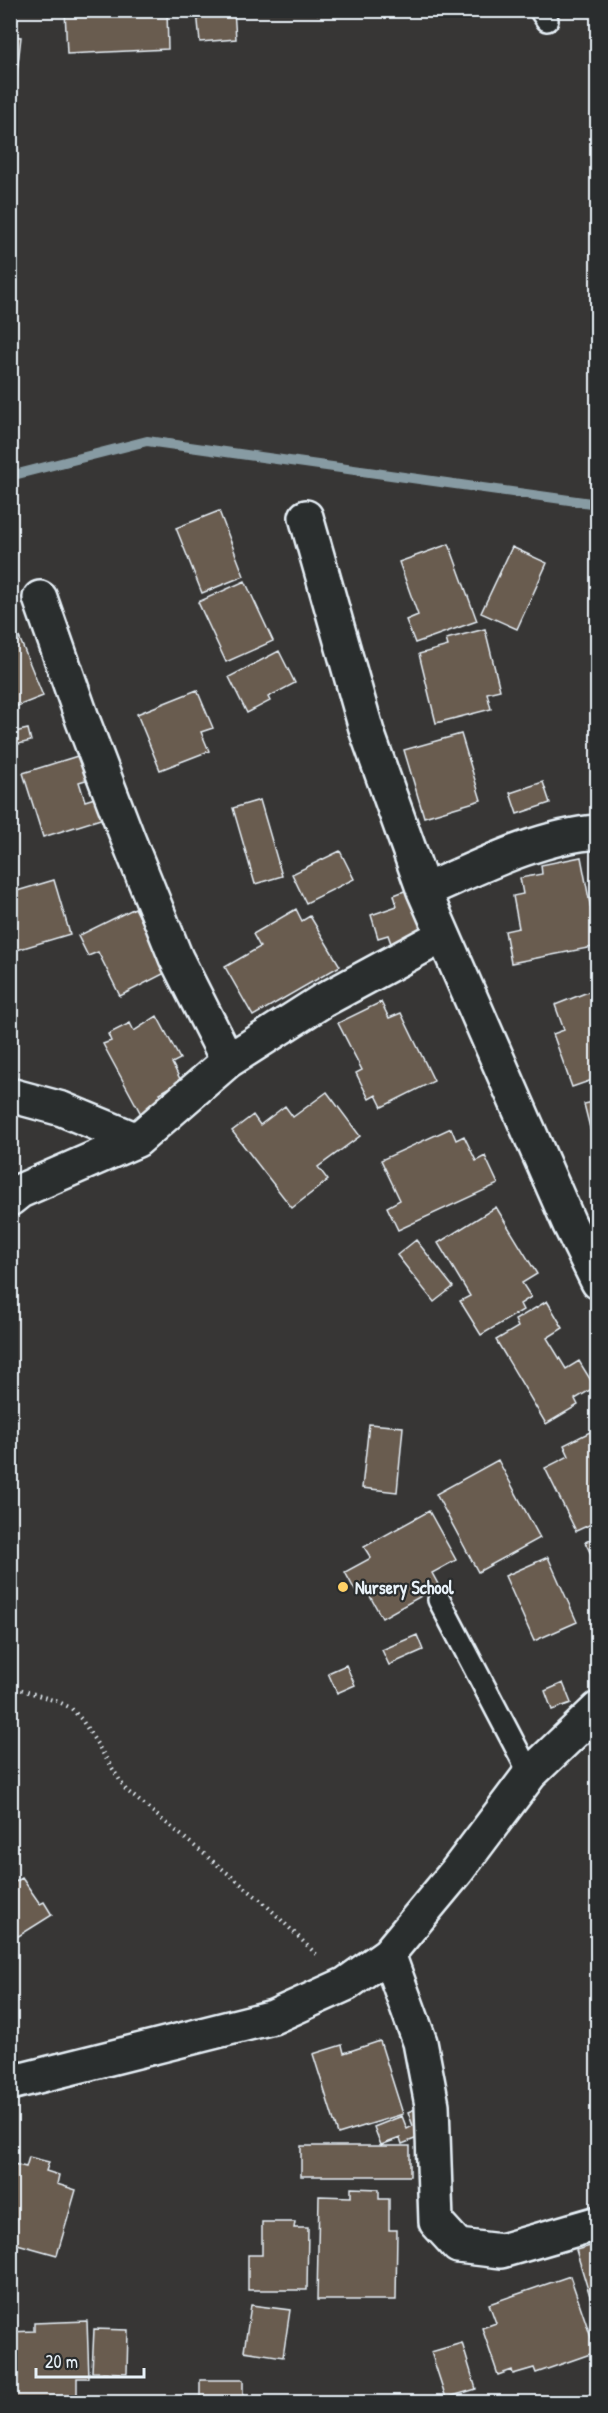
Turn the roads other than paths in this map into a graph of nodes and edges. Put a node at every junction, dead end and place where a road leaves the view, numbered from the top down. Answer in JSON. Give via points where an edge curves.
{"nodes":[{"id":1,"x":306,"y":517,"type":"dead end"},
{"id":2,"x":40,"y":598,"type":"dead end"},
{"id":3,"x":597,"y":832,"type":"edge"},
{"id":4,"x":424,"y":891,"type":"junction"},
{"id":5,"x":442,"y":936,"type":"junction"},
{"id":6,"x":228,"y":1061,"type":"junction"},
{"id":7,"x":10,"y":1095,"type":"edge"},
{"id":8,"x":137,"y":1140,"type":"junction"},
{"id":9,"x":10,"y":1199,"type":"edge"},
{"id":10,"x":597,"y":1282,"type":"edge"},
{"id":11,"x":439,"y":1600,"type":"dead end"},
{"id":12,"x":597,"y":1709,"type":"edge"},
{"id":13,"x":530,"y":1774,"type":"junction"},
{"id":14,"x":388,"y":1954,"type":"junction"},
{"id":15,"x":11,"y":2085,"type":"edge"},
{"id":16,"x":597,"y":2223,"type":"edge"}],
"edges":[{"from":1,"to":4,"type":"street","via":[[368,732]]},
{"from":2,"to":6,"type":"street","via":[[83,722],[176,958]]},
{"from":3,"to":4,"type":"street","via":[[577,833],[513,854]]},
{"from":4,"to":5,"type":"street"},
{"from":5,"to":6,"type":"street","via":[[322,1000]]},
{"from":5,"to":10,"type":"street"},
{"from":6,"to":8,"type":"street"},
{"from":7,"to":8,"type":"street","via":[[62,1109]]},
{"from":8,"to":9,"type":"street","via":[[20,1191]]},
{"from":11,"to":13,"type":"lane"},
{"from":12,"to":13,"type":"street"},
{"from":13,"to":14,"type":"street"},
{"from":14,"to":15,"type":"street","via":[[346,1984],[273,2018]]},
{"from":14,"to":16,"type":"street","via":[[420,2042],[432,2105],[436,2222],[458,2246],[501,2251]]}]}
